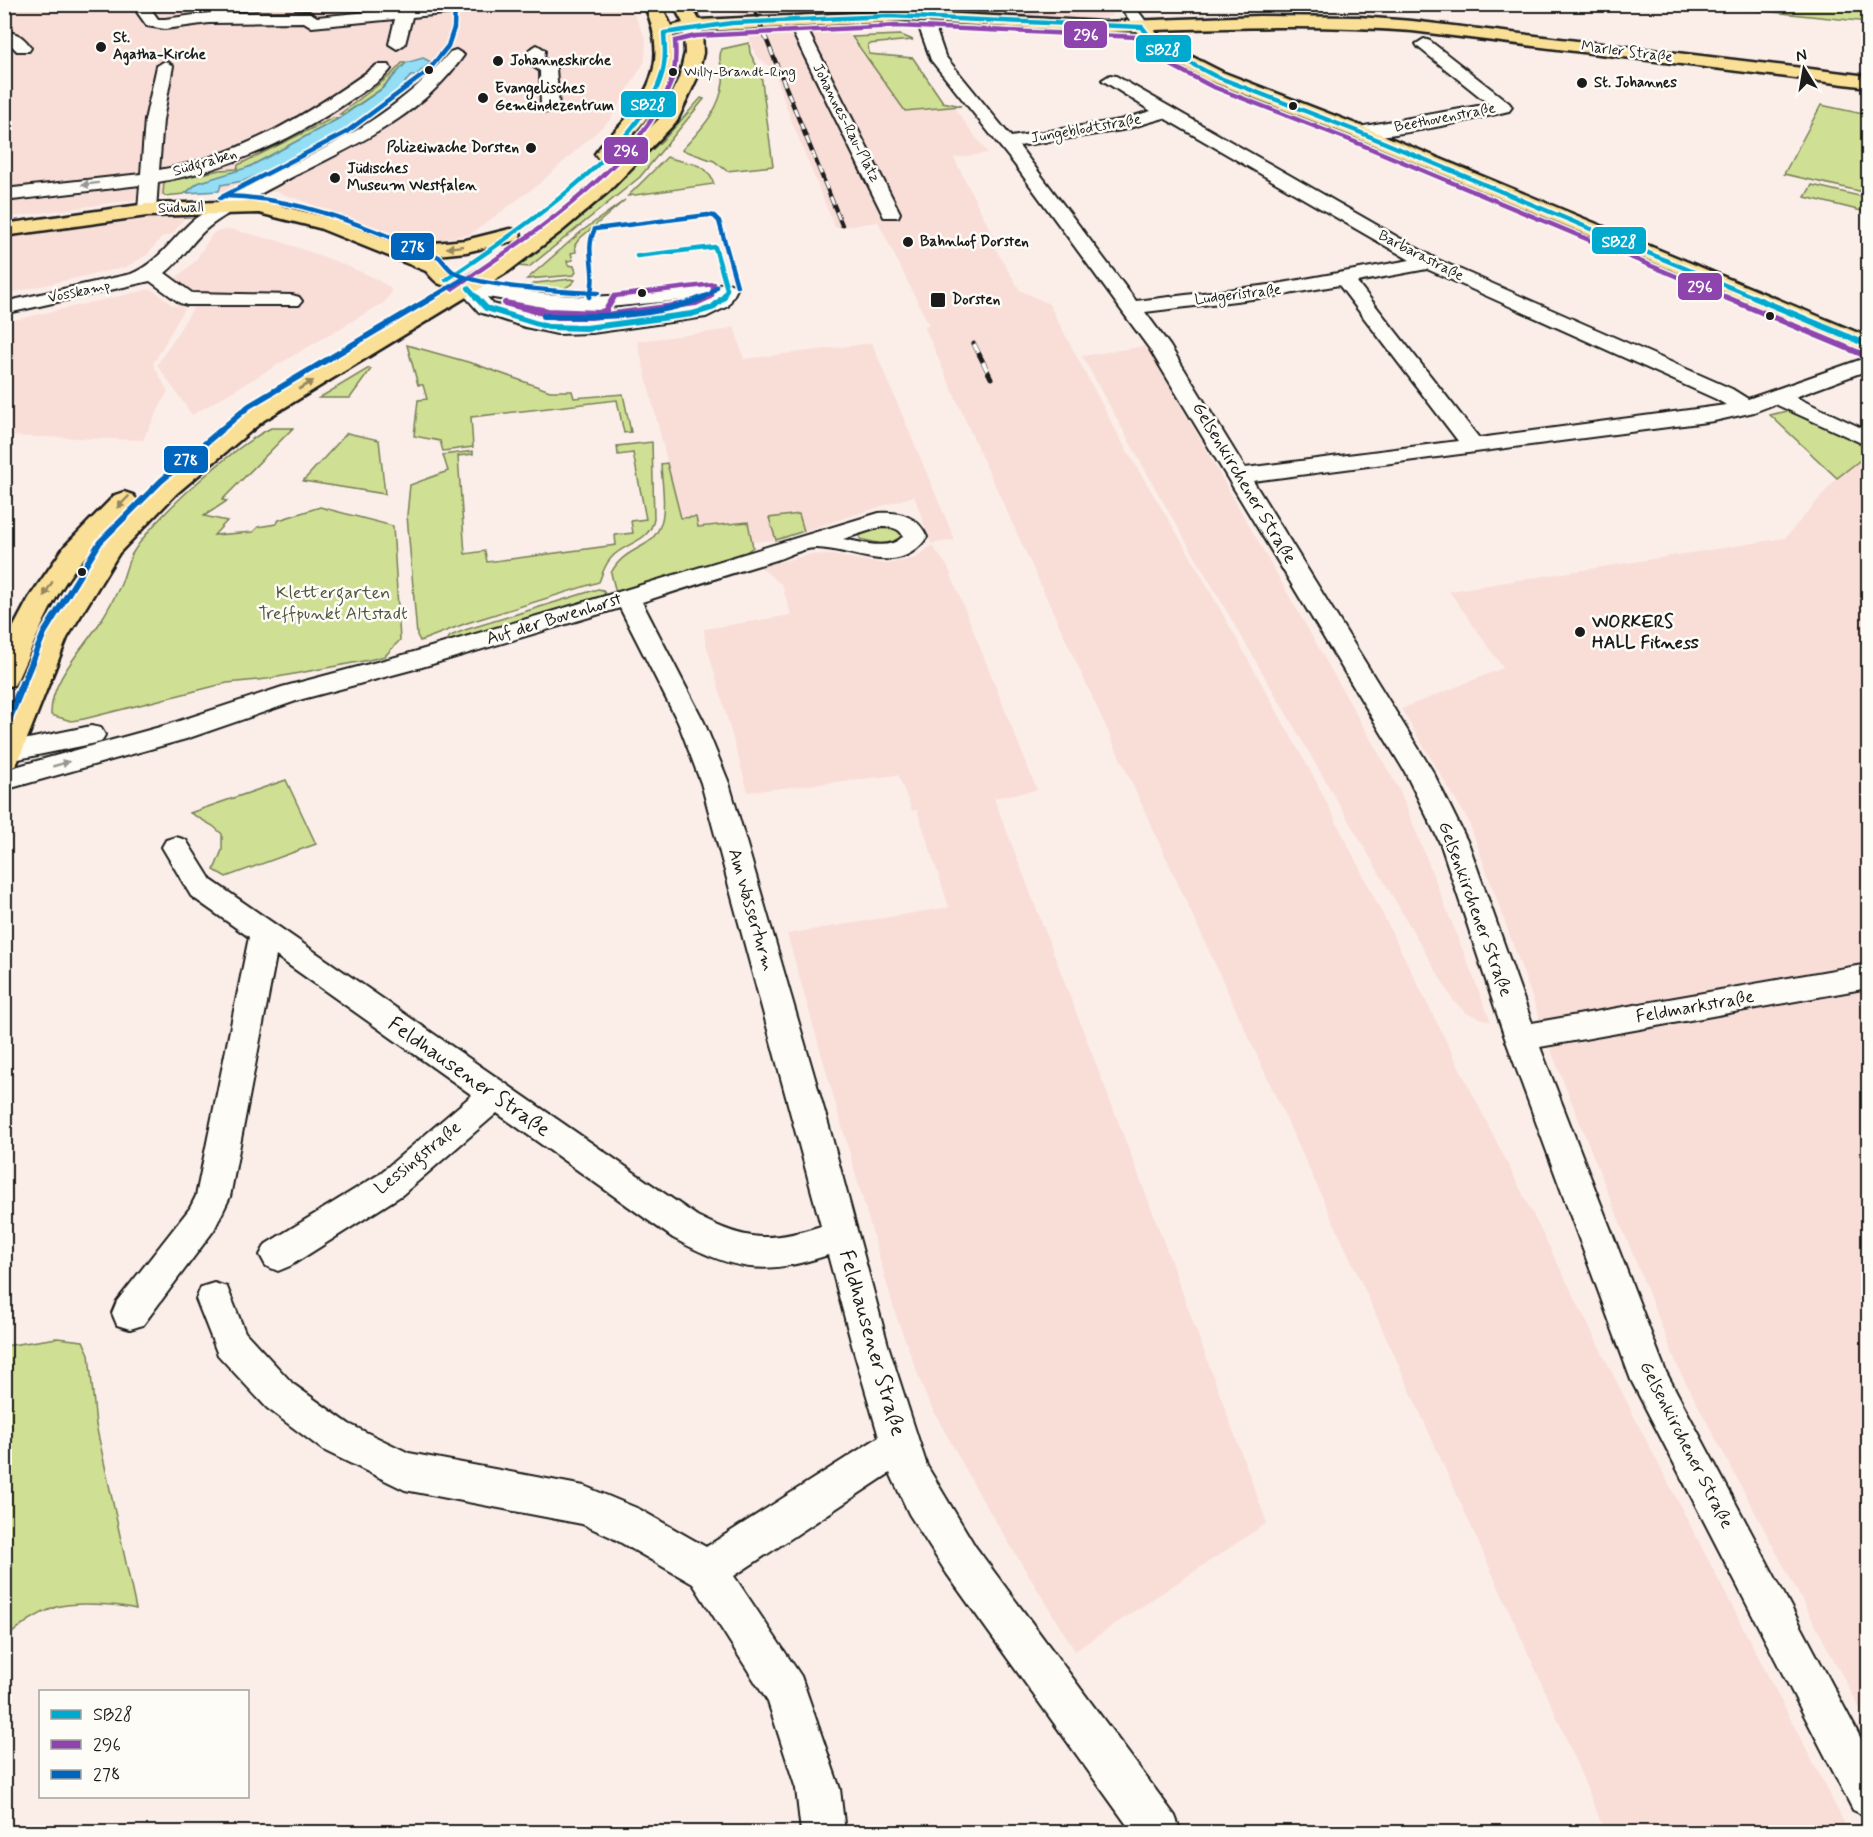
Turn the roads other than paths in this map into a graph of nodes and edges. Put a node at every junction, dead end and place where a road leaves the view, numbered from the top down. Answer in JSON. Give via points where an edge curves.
{"nodes":[{"id":1,"x":144,"y":4,"type":"edge"},
{"id":2,"x":652,"y":4,"type":"edge"},
{"id":3,"x":681,"y":4,"type":"edge"},
{"id":4,"x":1125,"y":4,"type":"edge"},
{"id":5,"x":464,"y":6,"type":"edge"},
{"id":6,"x":410,"y":9,"type":"edge"},
{"id":7,"x":1084,"y":26,"type":"junction"},
{"id":8,"x":927,"y":27,"type":"junction"},
{"id":9,"x":464,"y":30,"type":"dead end"},
{"id":10,"x":1147,"y":31,"type":"junction"},
{"id":11,"x":694,"y":32,"type":"junction"},
{"id":12,"x":664,"y":33,"type":"junction"},
{"id":13,"x":801,"y":33,"type":"junction"},
{"id":14,"x":4,"y":39,"type":"edge"},
{"id":15,"x":1424,"y":44,"type":"dead end"},
{"id":16,"x":397,"y":45,"type":"dead end"},
{"id":17,"x":23,"y":48,"type":"dead end"},
{"id":18,"x":537,"y":50,"type":"dead end"},
{"id":19,"x":456,"y":56,"type":"dead end"},
{"id":20,"x":165,"y":66,"type":"dead end"},
{"id":21,"x":383,"y":69,"type":"dead end"},
{"id":22,"x":1110,"y":80,"type":"dead end"},
{"id":23,"x":1869,"y":81,"type":"edge"},
{"id":24,"x":550,"y":108,"type":"dead end"},
{"id":25,"x":1166,"y":112,"type":"junction"},
{"id":26,"x":1359,"y":132,"type":"junction"},
{"id":27,"x":1006,"y":143,"type":"junction"},
{"id":28,"x":148,"y":177,"type":"junction"},
{"id":29,"x":4,"y":195,"type":"edge"},
{"id":30,"x":225,"y":207,"type":"junction"},
{"id":31,"x":147,"y":210,"type":"junction"},
{"id":32,"x":891,"y":213,"type":"dead end"},
{"id":33,"x":4,"y":230,"type":"edge"},
{"id":34,"x":510,"y":235,"type":"junction"},
{"id":35,"x":398,"y":251,"type":"junction"},
{"id":36,"x":1429,"y":263,"type":"junction"},
{"id":37,"x":153,"y":273,"type":"junction"},
{"id":38,"x":1345,"y":279,"type":"junction"},
{"id":39,"x":457,"y":284,"type":"junction"},
{"id":40,"x":292,"y":301,"type":"dead end"},
{"id":41,"x":598,"y":303,"type":"junction"},
{"id":42,"x":4,"y":308,"type":"edge"},
{"id":43,"x":1131,"y":308,"type":"junction"},
{"id":44,"x":619,"y":324,"type":"junction"},
{"id":45,"x":1869,"y":345,"type":"edge"},
{"id":46,"x":1869,"y":363,"type":"edge"},
{"id":47,"x":1775,"y":396,"type":"junction"},
{"id":48,"x":1746,"y":407,"type":"junction"},
{"id":49,"x":1869,"y":439,"type":"edge"},
{"id":50,"x":1472,"y":444,"type":"junction"},
{"id":51,"x":1240,"y":476,"type":"junction"},
{"id":52,"x":815,"y":540,"type":"dead end"},
{"id":53,"x":627,"y":597,"type":"junction"},
{"id":54,"x":13,"y":648,"type":"edge"},
{"id":55,"x":4,"y":678,"type":"edge"},
{"id":56,"x":5,"y":761,"type":"edge"},
{"id":57,"x":176,"y":847,"type":"dead end"},
{"id":58,"x":265,"y":934,"type":"junction"},
{"id":59,"x":1869,"y":976,"type":"edge"},
{"id":60,"x":1521,"y":1038,"type":"junction"},
{"id":61,"x":495,"y":1095,"type":"junction"},
{"id":62,"x":841,"y":1235,"type":"junction"},
{"id":63,"x":278,"y":1255,"type":"dead end"},
{"id":64,"x":214,"y":1299,"type":"dead end"},
{"id":65,"x":130,"y":1313,"type":"dead end"},
{"id":66,"x":900,"y":1444,"type":"junction"},
{"id":67,"x":707,"y":1570,"type":"junction"},
{"id":68,"x":1869,"y":1795,"type":"edge"},
{"id":69,"x":824,"y":1833,"type":"edge"},
{"id":70,"x":1159,"y":1833,"type":"edge"}],
"edges":[{"from":1,"to":6,"type":"street","via":[[153,23],[165,24],[209,18],[309,16],[312,22]]},
{"from":2,"to":12,"type":"main road"},
{"from":3,"to":11,"type":"main road"},
{"from":4,"to":10,"type":"street"},
{"from":5,"to":6,"type":"street"},
{"from":5,"to":9,"type":"street"},
{"from":6,"to":16,"type":"street"},
{"from":7,"to":8,"type":"main road","via":[[942,22]]},
{"from":7,"to":10,"type":"main road"},
{"from":7,"to":11,"type":"main road","via":[[906,16]]},
{"from":8,"to":10,"type":"main road","via":[[1070,37]]},
{"from":8,"to":13,"type":"main road"},
{"from":8,"to":27,"type":"street","name":"Gelsenkirchener Straße","via":[[937,57]]},
{"from":10,"to":23,"type":"main road","name":"Marler Straße","via":[[1386,24]]},
{"from":10,"to":26,"type":"main road","via":[[1156,45],[1186,63]]},
{"from":11,"to":12,"type":"main road"},
{"from":11,"to":13,"type":"main road"},
{"from":11,"to":39,"type":"main road","via":[[688,78],[667,121],[580,206],[501,267]]},
{"from":12,"to":34,"type":"main road","via":[[663,70],[639,117],[602,159]]},
{"from":13,"to":32,"type":"street","name":"Johannes-Rau-Platz"},
{"from":14,"to":17,"type":"street","via":[[13,38]]},
{"from":15,"to":26,"type":"street","name":"Beethovenstraße","via":[[1503,107]]},
{"from":18,"to":24,"type":"street","via":[[536,63],[548,68]]},
{"from":19,"to":30,"type":"street","name":"Südwall","via":[[420,92],[351,142]]},
{"from":20,"to":28,"type":"street"},
{"from":21,"to":28,"type":"street","name":"Südgraben","via":[[325,111],[244,152],[191,169]]},
{"from":22,"to":25,"type":"street","name":"Barbarastraße"},
{"from":25,"to":27,"type":"street","name":"Jungeblodtstraße","via":[[1122,126]]},
{"from":25,"to":36,"type":"street","name":"Barbarastraße"},
{"from":26,"to":45,"type":"main road"},
{"from":27,"to":43,"type":"street","name":"Gelsenkirchener Straße"},
{"from":28,"to":29,"type":"street","name":"Südgraben","one_way":true},
{"from":28,"to":31,"type":"street"},
{"from":30,"to":31,"type":"main road","name":"Südwall"},
{"from":30,"to":35,"type":"main road","via":[[259,207],[326,222]]},
{"from":30,"to":37,"type":"street","name":"Vosskamp","via":[[198,227],[168,262]]},
{"from":30,"to":39,"type":"main road","via":[[417,276]]},
{"from":31,"to":33,"type":"main road","name":"Südwall"},
{"from":34,"to":35,"type":"main road","one_way":true,"via":[[466,246]]},
{"from":34,"to":39,"type":"main road"},
{"from":35,"to":39,"type":"main road","via":[[434,266]]},
{"from":36,"to":38,"type":"street","name":"Ludgeristraße"},
{"from":36,"to":48,"type":"street","name":"Barbarastraße"},
{"from":37,"to":40,"type":"street","via":[[187,299]]},
{"from":37,"to":42,"type":"street","name":"Vosskamp"},
{"from":38,"to":43,"type":"street","name":"Ludgeristraße"},
{"from":38,"to":50,"type":"street"},
{"from":39,"to":41,"type":"street","via":[[549,301]]},
{"from":39,"to":44,"type":"street","via":[[486,308],[532,324],[567,328]]},
{"from":39,"to":54,"type":"main road","one_way":true,"via":[[235,405],[186,445],[146,478],[81,543],[49,586]]},
{"from":56,"to":39,"type":"main road","one_way":true,"via":[[53,638],[109,548],[160,496],[255,415]]},
{"from":41,"to":44,"type":"street","via":[[604,314]]},
{"from":41,"to":44,"type":"street","via":[[727,289],[724,299],[699,313]]},
{"from":43,"to":51,"type":"street","name":"Gelsenkirchener Straße"},
{"from":46,"to":47,"type":"street"},
{"from":47,"to":48,"type":"street"},
{"from":47,"to":49,"type":"street"},
{"from":48,"to":50,"type":"street"},
{"from":50,"to":51,"type":"street"},
{"from":51,"to":60,"type":"street","name":"Gelsenkirchener Straße","via":[[1419,772],[1455,845]]},
{"from":52,"to":53,"type":"street","name":"Auf der Bovenhorst"},
{"from":53,"to":56,"type":"street","name":"Auf der Bovenhorst","via":[[291,693],[176,732]]},
{"from":53,"to":62,"type":"street","name":"Am Wasserturm","via":[[691,722],[715,783]]},
{"from":54,"to":55,"type":"main road"},
{"from":57,"to":58,"type":"street","name":"Feldhausener Straße","via":[[201,888]]},
{"from":58,"to":61,"type":"street","name":"Feldhausener Straße"},
{"from":58,"to":65,"type":"street","via":[[213,1197],[202,1219]]},
{"from":59,"to":60,"type":"street","name":"Feldmarkstraße"},
{"from":60,"to":68,"type":"street","name":"Gelsenkirchener Straße","via":[[1650,1380]]},
{"from":61,"to":62,"type":"street","name":"Feldhausener Straße","via":[[685,1227],[717,1245],[753,1254],[774,1254]]},
{"from":61,"to":63,"type":"street","name":"Lessingstraße","via":[[390,1185]]},
{"from":62,"to":66,"type":"street","name":"Feldhausener Straße"},
{"from":64,"to":67,"type":"street","via":[[231,1344],[280,1395],[336,1437],[405,1471],[584,1505],[625,1523]]},
{"from":66,"to":67,"type":"street"},
{"from":66,"to":70,"type":"street","name":"Feldhausener Straße","via":[[923,1500],[961,1560]]},
{"from":67,"to":69,"type":"street","via":[[786,1691],[818,1789]]}]}
